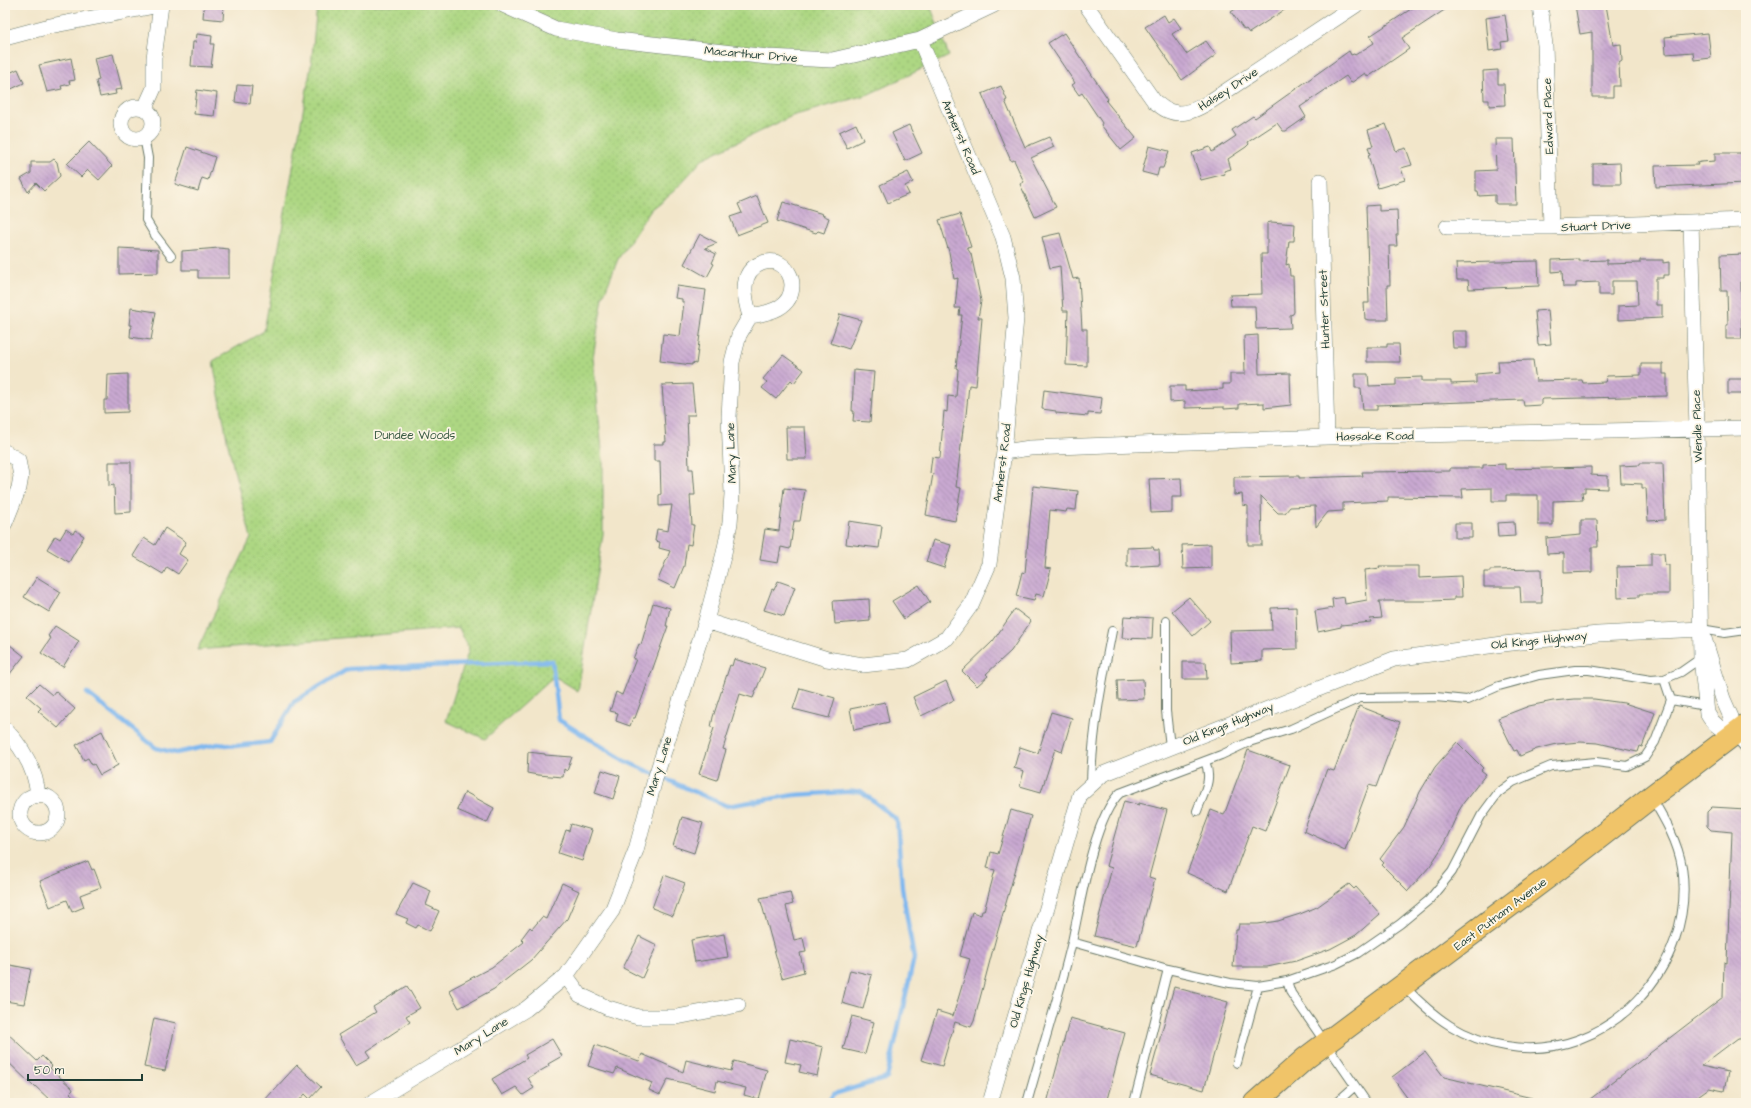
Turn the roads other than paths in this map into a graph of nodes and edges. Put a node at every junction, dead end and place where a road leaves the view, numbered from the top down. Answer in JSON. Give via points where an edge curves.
{"nodes":[{"id":1,"x":160,"y":5,"type":"edge"},
{"id":2,"x":503,"y":5,"type":"edge"},
{"id":3,"x":994,"y":5,"type":"edge"},
{"id":4,"x":1086,"y":5,"type":"edge"},
{"id":5,"x":1356,"y":5,"type":"edge"},
{"id":6,"x":1540,"y":5,"type":"edge"},
{"id":7,"x":5,"y":38,"type":"edge"},
{"id":8,"x":920,"y":40,"type":"junction"},
{"id":9,"x":145,"y":108,"type":"junction"},
{"id":10,"x":144,"y":137,"type":"junction"},
{"id":11,"x":1320,"y":181,"type":"dead end"},
{"id":12,"x":1746,"y":220,"type":"edge"},
{"id":13,"x":1691,"y":222,"type":"junction"},
{"id":14,"x":1447,"y":227,"type":"dead end"},
{"id":15,"x":1551,"y":227,"type":"junction"},
{"id":16,"x":171,"y":256,"type":"dead end"},
{"id":17,"x":750,"y":316,"type":"dead end"},
{"id":18,"x":1746,"y":428,"type":"edge"},
{"id":19,"x":1697,"y":429,"type":"junction"},
{"id":20,"x":1327,"y":437,"type":"junction"},
{"id":21,"x":1004,"y":452,"type":"junction"},
{"id":22,"x":12,"y":456,"type":"edge"},
{"id":23,"x":5,"y":523,"type":"edge"},
{"id":24,"x":706,"y":621,"type":"junction"},
{"id":25,"x":1166,"y":621,"type":"dead end"},
{"id":26,"x":1701,"y":629,"type":"junction"},
{"id":27,"x":1746,"y":630,"type":"edge"},
{"id":28,"x":1112,"y":631,"type":"dead end"},
{"id":29,"x":1702,"y":658,"type":"junction"},
{"id":30,"x":1664,"y":679,"type":"junction"},
{"id":31,"x":1671,"y":700,"type":"junction"},
{"id":32,"x":1706,"y":706,"type":"junction"},
{"id":33,"x":5,"y":729,"type":"edge"},
{"id":34,"x":1741,"y":736,"type":"edge"},
{"id":35,"x":1170,"y":747,"type":"junction"},
{"id":36,"x":1205,"y":760,"type":"junction"},
{"id":37,"x":1091,"y":785,"type":"junction"},
{"id":38,"x":38,"y":796,"type":"dead end"},
{"id":39,"x":1651,"y":796,"type":"junction"},
{"id":40,"x":1198,"y":811,"type":"dead end"},
{"id":41,"x":1072,"y":942,"type":"junction"},
{"id":42,"x":1168,"y":969,"type":"junction"},
{"id":43,"x":566,"y":976,"type":"junction"},
{"id":44,"x":1287,"y":981,"type":"junction"},
{"id":45,"x":1258,"y":986,"type":"junction"},
{"id":46,"x":1404,"y":986,"type":"junction"},
{"id":47,"x":738,"y":1005,"type":"dead end"},
{"id":48,"x":1326,"y":1044,"type":"junction"},
{"id":49,"x":1237,"y":1063,"type":"dead end"},
{"id":50,"x":1355,"y":1086,"type":"junction"},
{"id":51,"x":371,"y":1103,"type":"edge"},
{"id":52,"x":990,"y":1103,"type":"edge"},
{"id":53,"x":1027,"y":1103,"type":"edge"},
{"id":54,"x":1134,"y":1103,"type":"edge"},
{"id":55,"x":1255,"y":1103,"type":"edge"},
{"id":56,"x":1336,"y":1103,"type":"edge"},
{"id":57,"x":1367,"y":1103,"type":"edge"}],
"edges":[{"from":1,"to":7,"type":"street","via":[[50,26]]},
{"from":1,"to":9,"type":"street","via":[[154,58],[154,88]]},
{"from":2,"to":8,"type":"street","name":"Macarthur Drive","via":[[556,29],[617,40],[768,57],[832,60]]},
{"from":3,"to":8,"type":"street","name":"Macarthur Drive"},
{"from":4,"to":5,"type":"street","name":"Halsey Drive","via":[[1154,101],[1169,112],[1179,112],[1194,111],[1211,101]]},
{"from":6,"to":15,"type":"street","name":"Edward Place","via":[[1545,45]]},
{"from":8,"to":21,"type":"street","name":"Amherst Road","via":[[1003,237],[1013,278],[1016,318]]},
{"from":9,"to":10,"type":"street","via":[[152,115],[154,123],[151,132]]},
{"from":9,"to":10,"type":"street","via":[[130,108],[125,112],[121,122],[128,136]]},
{"from":10,"to":16,"type":"lane","via":[[148,158],[146,220]]},
{"from":11,"to":20,"type":"street","name":"Hunter Street"},
{"from":12,"to":13,"type":"street","name":"Stuart Drive"},
{"from":13,"to":15,"type":"street","name":"Stuart Drive"},
{"from":13,"to":19,"type":"street","name":"Wendle Place"},
{"from":14,"to":15,"type":"street","name":"Stuart Drive"},
{"from":17,"to":24,"type":"street","name":"Mary Lane","via":[[739,335],[732,362],[729,417],[732,494],[730,523]]},
{"from":18,"to":19,"type":"street","name":"Hassake Road"},
{"from":19,"to":20,"type":"street","name":"Hassake Road"},
{"from":19,"to":26,"type":"street","name":"Wendle Place"},
{"from":20,"to":21,"type":"street","name":"Hassake Road","via":[[1030,448]]},
{"from":21,"to":24,"type":"street","name":"Amherst Road","via":[[989,564],[971,605],[947,638],[908,660],[863,665],[827,659]]},
{"from":22,"to":23,"type":"street","via":[[20,481]]},
{"from":24,"to":43,"type":"street","name":"Mary Lane","via":[[657,772],[636,850],[612,910]]},
{"from":25,"to":35,"type":"lane","via":[[1166,711]]},
{"from":26,"to":27,"type":"lane","via":[[1725,633]]},
{"from":26,"to":29,"type":"street","name":"Wendle Place"},
{"from":26,"to":34,"type":"street","name":"Wendle Place","via":[[1723,700]]},
{"from":26,"to":35,"type":"street","name":"Old Kings Highway","via":[[1598,634],[1394,659]]},
{"from":28,"to":37,"type":"lane","via":[[1098,702]]},
{"from":29,"to":30,"type":"lane","via":[[1681,672]]},
{"from":29,"to":32,"type":"street","name":"Wendle Place"},
{"from":30,"to":31,"type":"lane"},
{"from":30,"to":36,"type":"lane","via":[[1651,680],[1576,670],[1539,675],[1499,686],[1467,700],[1436,697],[1360,698],[1291,729],[1249,742]]},
{"from":31,"to":32,"type":"lane"},
{"from":31,"to":44,"type":"lane","via":[[1655,742],[1646,757],[1628,766],[1596,762],[1551,766],[1513,782],[1498,793],[1485,810],[1452,872],[1429,900],[1358,953],[1336,964]]},
{"from":32,"to":34,"type":"street","name":"Wendle Place","via":[[1711,721],[1718,727]]},
{"from":33,"to":38,"type":"street","via":[[26,756],[34,772]]},
{"from":34,"to":39,"type":"main road","name":"East Putnam Avenue"},
{"from":35,"to":37,"type":"street","name":"Old Kings Highway","via":[[1103,774]]},
{"from":36,"to":40,"type":"lane","via":[[1209,780]]},
{"from":36,"to":41,"type":"lane","via":[[1143,783],[1120,793],[1112,800],[1095,845]]},
{"from":37,"to":52,"type":"street","name":"Old Kings Highway","via":[[1080,796]]},
{"from":39,"to":46,"type":"main road","name":"East Putnam Avenue"},
{"from":39,"to":46,"type":"lane","via":[[1670,830],[1682,866],[1683,912],[1664,968],[1639,1001],[1609,1024],[1579,1039],[1562,1044],[1526,1048],[1507,1047],[1472,1037],[1442,1021],[1426,1010]]},
{"from":41,"to":42,"type":"lane"},
{"from":41,"to":53,"type":"lane"},
{"from":42,"to":45,"type":"lane","via":[[1230,983]]},
{"from":42,"to":54,"type":"lane"},
{"from":43,"to":47,"type":"street","via":[[580,995],[608,1008],[638,1017],[677,1017]]},
{"from":43,"to":51,"type":"street","name":"Mary Lane","via":[[526,1009]]},
{"from":44,"to":45,"type":"lane"},
{"from":44,"to":48,"type":"lane","via":[[1291,993]]},
{"from":45,"to":49,"type":"lane"},
{"from":46,"to":48,"type":"main road","name":"East Putnam Avenue"},
{"from":48,"to":50,"type":"lane"},
{"from":48,"to":55,"type":"main road","name":"East Putnam Avenue"},
{"from":50,"to":56,"type":"lane"},
{"from":50,"to":57,"type":"lane"}]}
